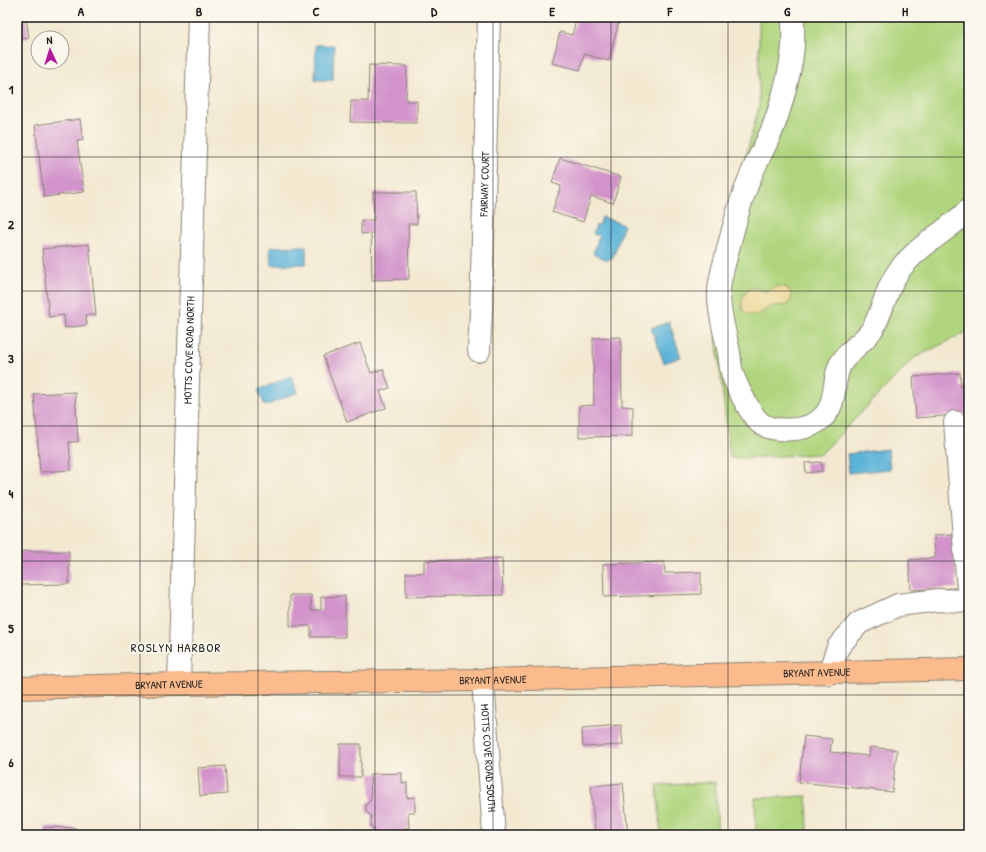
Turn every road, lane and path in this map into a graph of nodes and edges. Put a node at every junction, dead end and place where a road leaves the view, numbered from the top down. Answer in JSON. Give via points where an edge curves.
{"nodes":[{"id":1,"x":199,"y":17,"type":"edge"},
{"id":2,"x":489,"y":17,"type":"edge"},
{"id":3,"x":793,"y":17,"type":"edge"},
{"id":4,"x":969,"y":210,"type":"edge"},
{"id":5,"x":479,"y":351,"type":"dead end"},
{"id":6,"x":956,"y":422,"type":"dead end"},
{"id":7,"x":969,"y":602,"type":"edge"},
{"id":8,"x":969,"y":670,"type":"edge"},
{"id":9,"x":829,"y":673,"type":"junction"},
{"id":10,"x":483,"y":680,"type":"junction"},
{"id":11,"x":179,"y":684,"type":"junction"},
{"id":12,"x":17,"y":688,"type":"edge"},
{"id":13,"x":494,"y":835,"type":"edge"}],
"edges":[{"from":1,"to":11,"type":"street","name":"MOTTS COVE ROAD NORTH"},
{"from":2,"to":5,"type":"street","name":"FAIRWAY COURT"},
{"from":3,"to":4,"type":"street","via":[[792,54],[780,106],[735,218],[719,291],[731,369],[735,382],[759,422],[765,426],[787,430],[816,423],[826,414],[843,359],[874,327],[899,270],[912,256]]},
{"from":6,"to":7,"type":"street"},
{"from":7,"to":9,"type":"street","via":[[938,600],[898,605],[859,623],[838,648]]},
{"from":8,"to":9,"type":"main road","name":"BRYANT AVENUE"},
{"from":9,"to":10,"type":"main road","name":"BRYANT AVENUE"},
{"from":10,"to":11,"type":"main road","name":"BRYANT AVENUE"},
{"from":10,"to":13,"type":"street","name":"MOTTS COVE ROAD SOUTH"},
{"from":11,"to":12,"type":"main road","name":"BRYANT AVENUE"}]}
